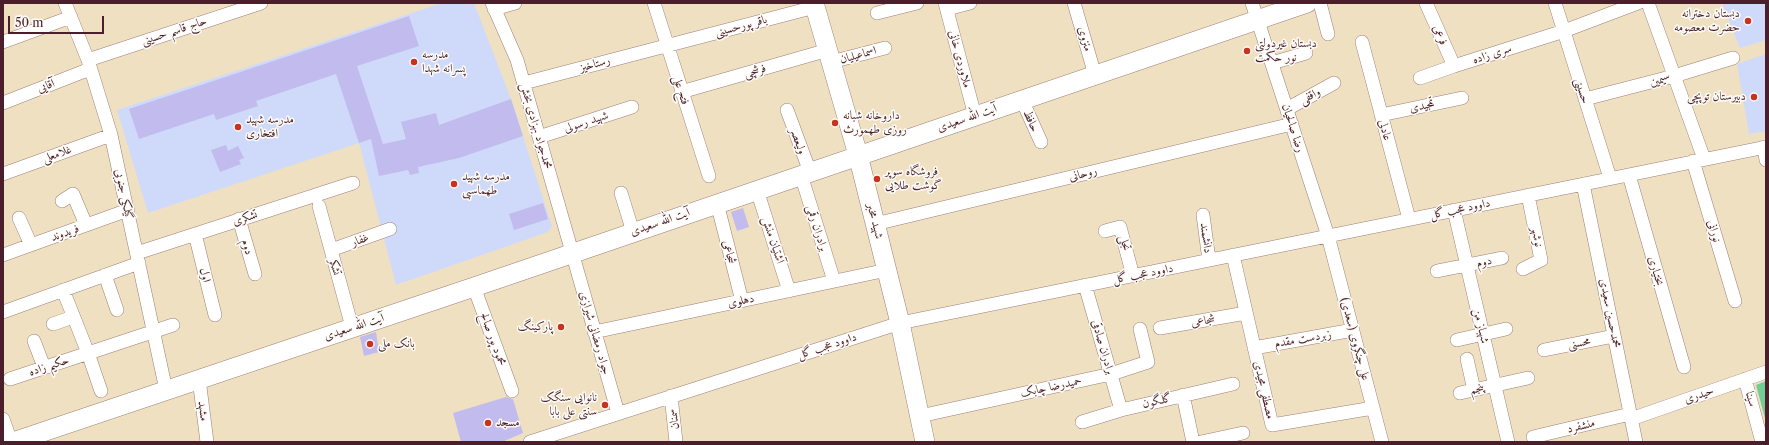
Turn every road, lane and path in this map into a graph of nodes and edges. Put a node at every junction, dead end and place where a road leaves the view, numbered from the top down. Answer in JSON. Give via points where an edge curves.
{"nodes":[{"id":1,"x":65,"y":3,"type":"edge"},
{"id":2,"x":261,"y":3,"type":"edge"},
{"id":3,"x":515,"y":3,"type":"edge"},
{"id":4,"x":654,"y":3,"type":"edge"},
{"id":5,"x":917,"y":3,"type":"edge"},
{"id":6,"x":970,"y":3,"type":"edge"},
{"id":7,"x":1074,"y":3,"type":"edge"},
{"id":8,"x":1307,"y":3,"type":"edge"},
{"id":9,"x":1320,"y":3,"type":"edge"},
{"id":10,"x":1426,"y":3,"type":"edge"},
{"id":11,"x":1555,"y":3,"type":"edge"},
{"id":12,"x":1638,"y":3,"type":"edge"},
{"id":13,"x":1648,"y":3,"type":"edge"},
{"id":14,"x":815,"y":5,"type":"edge"},
{"id":15,"x":493,"y":6,"type":"edge"},
{"id":16,"x":946,"y":6,"type":"edge"},
{"id":17,"x":1255,"y":11,"type":"edge"},
{"id":18,"x":877,"y":13,"type":"dead end"},
{"id":19,"x":71,"y":17,"type":"junction"},
{"id":20,"x":1564,"y":31,"type":"junction"},
{"id":21,"x":1328,"y":34,"type":"dead end"},
{"id":22,"x":3,"y":42,"type":"edge"},
{"id":23,"x":1362,"y":42,"type":"dead end"},
{"id":24,"x":667,"y":46,"type":"junction"},
{"id":25,"x":885,"y":48,"type":"dead end"},
{"id":26,"x":1306,"y":53,"type":"dead end"},
{"id":27,"x":830,"y":56,"type":"junction"},
{"id":28,"x":1733,"y":58,"type":"dead end"},
{"id":29,"x":1272,"y":63,"type":"junction"},
{"id":30,"x":89,"y":65,"type":"junction"},
{"id":31,"x":1454,"y":66,"type":"junction"},
{"id":32,"x":1095,"y":75,"type":"junction"},
{"id":33,"x":1674,"y":76,"type":"junction"},
{"id":34,"x":1420,"y":78,"type":"dead end"},
{"id":35,"x":524,"y":83,"type":"junction"},
{"id":36,"x":1334,"y":84,"type":"dead end"},
{"id":37,"x":682,"y":92,"type":"junction"},
{"id":38,"x":1462,"y":98,"type":"dead end"},
{"id":39,"x":1022,"y":100,"type":"junction"},
{"id":40,"x":1585,"y":100,"type":"junction"},
{"id":41,"x":3,"y":103,"type":"edge"},
{"id":42,"x":632,"y":107,"type":"dead end"},
{"id":43,"x":1287,"y":109,"type":"junction"},
{"id":44,"x":787,"y":110,"type":"dead end"},
{"id":45,"x":1381,"y":115,"type":"junction"},
{"id":46,"x":975,"y":116,"type":"junction"},
{"id":47,"x":1292,"y":124,"type":"junction"},
{"id":48,"x":111,"y":135,"type":"junction"},
{"id":49,"x":539,"y":137,"type":"junction"},
{"id":50,"x":1041,"y":142,"type":"dead end"},
{"id":51,"x":1765,"y":147,"type":"edge"},
{"id":52,"x":858,"y":155,"type":"junction"},
{"id":53,"x":1699,"y":160,"type":"junction"},
{"id":54,"x":1766,"y":160,"type":"edge"},
{"id":55,"x":805,"y":173,"type":"junction"},
{"id":56,"x":3,"y":174,"type":"edge"},
{"id":57,"x":1629,"y":175,"type":"junction"},
{"id":58,"x":709,"y":176,"type":"dead end"},
{"id":59,"x":1610,"y":178,"type":"junction"},
{"id":60,"x":353,"y":183,"type":"dead end"},
{"id":61,"x":1583,"y":184,"type":"junction"},
{"id":62,"x":757,"y":190,"type":"junction"},
{"id":63,"x":621,"y":192,"type":"dead end"},
{"id":64,"x":1528,"y":195,"type":"junction"},
{"id":65,"x":62,"y":201,"type":"dead end"},
{"id":66,"x":717,"y":203,"type":"junction"},
{"id":67,"x":319,"y":206,"type":"dead end"},
{"id":68,"x":128,"y":210,"type":"junction"},
{"id":69,"x":1454,"y":210,"type":"junction"},
{"id":70,"x":1203,"y":215,"type":"dead end"},
{"id":71,"x":19,"y":218,"type":"dead end"},
{"id":72,"x":239,"y":219,"type":"junction"},
{"id":73,"x":1409,"y":219,"type":"junction"},
{"id":74,"x":875,"y":224,"type":"junction"},
{"id":75,"x":86,"y":225,"type":"junction"},
{"id":76,"x":390,"y":229,"type":"dead end"},
{"id":77,"x":1105,"y":231,"type":"dead end"},
{"id":78,"x":633,"y":232,"type":"junction"},
{"id":79,"x":195,"y":234,"type":"junction"},
{"id":80,"x":1328,"y":236,"type":"junction"},
{"id":81,"x":31,"y":245,"type":"junction"},
{"id":82,"x":331,"y":250,"type":"junction"},
{"id":83,"x":572,"y":253,"type":"junction"},
{"id":84,"x":3,"y":255,"type":"edge"},
{"id":85,"x":1233,"y":255,"type":"junction"},
{"id":86,"x":138,"y":258,"type":"junction"},
{"id":87,"x":1502,"y":258,"type":"dead end"},
{"id":88,"x":1209,"y":260,"type":"junction"},
{"id":89,"x":1467,"y":266,"type":"junction"},
{"id":90,"x":1522,"y":269,"type":"dead end"},
{"id":91,"x":887,"y":270,"type":"junction"},
{"id":92,"x":1437,"y":271,"type":"dead end"},
{"id":93,"x":255,"y":274,"type":"dead end"},
{"id":94,"x":105,"y":275,"type":"junction"},
{"id":95,"x":1133,"y":276,"type":"junction"},
{"id":96,"x":834,"y":281,"type":"junction"},
{"id":97,"x":1085,"y":285,"type":"junction"},
{"id":98,"x":474,"y":287,"type":"junction"},
{"id":99,"x":63,"y":290,"type":"junction"},
{"id":100,"x":789,"y":291,"type":"junction"},
{"id":101,"x":742,"y":301,"type":"junction"},
{"id":102,"x":1735,"y":301,"type":"dead end"},
{"id":103,"x":117,"y":310,"type":"dead end"},
{"id":104,"x":3,"y":312,"type":"edge"},
{"id":105,"x":1246,"y":314,"type":"junction"},
{"id":106,"x":215,"y":316,"type":"dead end"},
{"id":107,"x":73,"y":317,"type":"junction"},
{"id":108,"x":900,"y":323,"type":"junction"},
{"id":109,"x":53,"y":324,"type":"dead end"},
{"id":110,"x":173,"y":326,"type":"dead end"},
{"id":111,"x":352,"y":327,"type":"junction"},
{"id":112,"x":1160,"y":328,"type":"dead end"},
{"id":113,"x":1140,"y":329,"type":"dead end"},
{"id":114,"x":1506,"y":329,"type":"dead end"},
{"id":115,"x":1353,"y":330,"type":"junction"},
{"id":116,"x":153,"y":331,"type":"junction"},
{"id":117,"x":594,"y":332,"type":"junction"},
{"id":118,"x":1483,"y":333,"type":"junction"},
{"id":119,"x":1614,"y":336,"type":"junction"},
{"id":120,"x":1457,"y":340,"type":"dead end"},
{"id":121,"x":34,"y":341,"type":"dead end"},
{"id":122,"x":1254,"y":348,"type":"junction"},
{"id":123,"x":1544,"y":350,"type":"dead end"},
{"id":124,"x":88,"y":353,"type":"junction"},
{"id":125,"x":1467,"y":359,"type":"dead end"},
{"id":126,"x":44,"y":367,"type":"junction"},
{"id":127,"x":1684,"y":367,"type":"dead end"},
{"id":128,"x":1766,"y":372,"type":"edge"},
{"id":129,"x":1111,"y":374,"type":"junction"},
{"id":130,"x":1528,"y":378,"type":"dead end"},
{"id":131,"x":10,"y":379,"type":"dead end"},
{"id":132,"x":199,"y":379,"type":"junction"},
{"id":133,"x":1745,"y":379,"type":"junction"},
{"id":134,"x":1233,"y":384,"type":"dead end"},
{"id":135,"x":1495,"y":385,"type":"junction"},
{"id":136,"x":166,"y":390,"type":"junction"},
{"id":137,"x":1474,"y":390,"type":"junction"},
{"id":138,"x":101,"y":391,"type":"dead end"},
{"id":139,"x":512,"y":391,"type":"dead end"},
{"id":140,"x":1460,"y":393,"type":"dead end"},
{"id":141,"x":1183,"y":395,"type":"junction"},
{"id":142,"x":671,"y":396,"type":"junction"},
{"id":143,"x":1373,"y":408,"type":"junction"},
{"id":144,"x":1121,"y":410,"type":"junction"},
{"id":145,"x":618,"y":413,"type":"junction"},
{"id":146,"x":920,"y":416,"type":"junction"},
{"id":147,"x":1630,"y":416,"type":"junction"},
{"id":148,"x":3,"y":419,"type":"edge"},
{"id":149,"x":1082,"y":422,"type":"dead end"},
{"id":150,"x":1243,"y":433,"type":"dead end"},
{"id":151,"x":1533,"y":437,"type":"dead end"},
{"id":152,"x":12,"y":442,"type":"edge"},
{"id":153,"x":207,"y":442,"type":"edge"},
{"id":154,"x":530,"y":442,"type":"edge"},
{"id":155,"x":676,"y":442,"type":"edge"},
{"id":156,"x":925,"y":442,"type":"edge"},
{"id":157,"x":1193,"y":442,"type":"edge"},
{"id":158,"x":1201,"y":442,"type":"edge"},
{"id":159,"x":1382,"y":442,"type":"edge"},
{"id":160,"x":1507,"y":442,"type":"edge"},
{"id":161,"x":1636,"y":442,"type":"edge"},
{"id":162,"x":1762,"y":442,"type":"edge"}],
"edges":[{"from":1,"to":19,"type":"street","name":"گیلکی جنوبی"},
{"from":2,"to":30,"type":"street","name":"حاج قاسم حسینی"},
{"from":3,"to":15,"type":"street"},
{"from":4,"to":24,"type":"street","name":"فتح علی"},
{"from":5,"to":18,"type":"street"},
{"from":6,"to":16,"type":"street"},
{"from":7,"to":32,"type":"street","name":"منزوی"},
{"from":8,"to":17,"type":"main road","name":"آیت الله سعیدی"},
{"from":9,"to":21,"type":"street"},
{"from":10,"to":31,"type":"street","name":"فرعی"},
{"from":11,"to":20,"type":"street","name":"حسینی"},
{"from":12,"to":20,"type":"street","name":"سری زاده"},
{"from":13,"to":33,"type":"street"},
{"from":14,"to":24,"type":"street","name":"باقر پورحسینی"},
{"from":14,"to":27,"type":"main road","name":"شهید مخبر"},
{"from":15,"to":35,"type":"street","name":"محمدجواد بهزادی بخش","via":[[517,60]]},
{"from":16,"to":46,"type":"street","name":"ملاوردی خانی"},
{"from":17,"to":29,"type":"street","name":"رضا صالحیان"},
{"from":17,"to":32,"type":"main road","name":"آیت الله سعیدی"},
{"from":19,"to":22,"type":"street"},
{"from":19,"to":30,"type":"street","name":"گیلکی جنوبی"},
{"from":20,"to":31,"type":"street","name":"سری زاده"},
{"from":20,"to":40,"type":"street","name":"حسینی"},
{"from":23,"to":45,"type":"street","name":"عادلی"},
{"from":24,"to":35,"type":"street","name":"رستاخیز"},
{"from":24,"to":37,"type":"street","name":"فتح علی"},
{"from":25,"to":27,"type":"street","name":"اسماعیلیان"},
{"from":26,"to":29,"type":"street"},
{"from":27,"to":37,"type":"street","name":"فرشچی"},
{"from":27,"to":52,"type":"main road","name":"شهید مخبر"},
{"from":28,"to":33,"type":"street","name":"سیمین"},
{"from":29,"to":43,"type":"street","name":"رضا صالحیان"},
{"from":30,"to":41,"type":"street","name":"آقایی"},
{"from":30,"to":48,"type":"street","name":"گیلکی جنوبی"},
{"from":31,"to":34,"type":"street","name":"سری زاده"},
{"from":32,"to":39,"type":"main road","name":"آیت الله سعیدی"},
{"from":33,"to":40,"type":"street","name":"سیمین"},
{"from":33,"to":53,"type":"street"},
{"from":35,"to":49,"type":"street","name":"محمدجواد بهزادی بخش"},
{"from":36,"to":43,"type":"street","name":"واقفی"},
{"from":37,"to":58,"type":"street","name":"فتح علی"},
{"from":38,"to":45,"type":"street","name":"تمجیدی"},
{"from":39,"to":46,"type":"main road","name":"آیت الله سعیدی"},
{"from":39,"to":50,"type":"street","name":"حافظ"},
{"from":40,"to":59,"type":"street","name":"حسینی"},
{"from":42,"to":49,"type":"street","name":"شهید رسولی"},
{"from":43,"to":47,"type":"street","name":"رضا صالحیان"},
{"from":44,"to":55,"type":"street","name":"ولیعصر"},
{"from":45,"to":73,"type":"street","name":"عادلی"},
{"from":46,"to":52,"type":"main road","name":"آیت الله سعیدی"},
{"from":47,"to":74,"type":"street","name":"روحانی"},
{"from":47,"to":80,"type":"street","name":"رضا صالحیان"},
{"from":48,"to":56,"type":"street","name":"غلامعلی"},
{"from":48,"to":68,"type":"street","name":"گیلکی جنوبی"},
{"from":49,"to":83,"type":"street","name":"محمدجواد بهزادی بخش"},
{"from":51,"to":53,"type":"street","name":"داوود عجب گل"},
{"from":51,"to":54,"type":"street"},
{"from":52,"to":55,"type":"main road","name":"آیت الله سعیدی"},
{"from":52,"to":74,"type":"main road","name":"شهید مخبر"},
{"from":53,"to":57,"type":"street","name":"داوود عجب گل"},
{"from":53,"to":102,"type":"street","name":"نورانی"},
{"from":55,"to":62,"type":"main road","name":"آیت الله سعیدی"},
{"from":55,"to":96,"type":"street","name":"برادران رقمی"},
{"from":57,"to":59,"type":"street","name":"داوود عجب گل"},
{"from":57,"to":127,"type":"street","name":"بختیاری"},
{"from":59,"to":61,"type":"street","name":"داوود عجب گل"},
{"from":60,"to":72,"type":"street","name":"تشکری"},
{"from":61,"to":64,"type":"street","name":"داوود عجب گل"},
{"from":61,"to":119,"type":"street","name":"محمدحسین سعیدی"},
{"from":62,"to":66,"type":"main road","name":"آیت الله سعیدی"},
{"from":62,"to":100,"type":"street","name":"آشتیان منش"},
{"from":63,"to":78,"type":"street"},
{"from":64,"to":69,"type":"street","name":"داوود عجب گل"},
{"from":64,"to":90,"type":"street","name":"نوشهر","via":[[1541,260]]},
{"from":65,"to":75,"type":"street","via":[[73,194]]},
{"from":66,"to":78,"type":"main road","name":"آیت الله سعیدی"},
{"from":66,"to":101,"type":"street","name":"شجاعی"},
{"from":67,"to":82,"type":"street","name":"تشکر"},
{"from":68,"to":75,"type":"street","name":"فریدوند"},
{"from":68,"to":86,"type":"street","name":"گیلکی جنوبی"},
{"from":69,"to":73,"type":"street","name":"داوود عجب گل"},
{"from":69,"to":89,"type":"street","name":"شهباز من"},
{"from":70,"to":88,"type":"street","name":"دانشمند"},
{"from":71,"to":81,"type":"street"},
{"from":72,"to":79,"type":"street","name":"تشکری"},
{"from":72,"to":93,"type":"street","name":"دوم"},
{"from":73,"to":80,"type":"street","name":"داوود عجب گل"},
{"from":74,"to":91,"type":"main road","name":"شهید مخبر"},
{"from":75,"to":81,"type":"street","name":"فریدوند"},
{"from":76,"to":82,"type":"street","name":"غفار"},
{"from":77,"to":95,"type":"street","name":"تجلی","via":[[1120,227]]},
{"from":78,"to":83,"type":"main road","name":"آیت الله سعیدی"},
{"from":79,"to":86,"type":"street","name":"تشکری"},
{"from":79,"to":106,"type":"street","name":"اول"},
{"from":80,"to":85,"type":"street","name":"داوود عجب گل"},
{"from":80,"to":115,"type":"street","name":"علی چنگروی (سعدی)"},
{"from":81,"to":84,"type":"street","name":"فریدوند"},
{"from":82,"to":111,"type":"street","name":"تشکر"},
{"from":83,"to":98,"type":"main road","name":"آیت الله سعیدی"},
{"from":83,"to":117,"type":"street","name":"جواد رمضانی شیرازی"},
{"from":85,"to":88,"type":"street","name":"داوود عجب گل"},
{"from":85,"to":105,"type":"street","name":"مصطفی مجیدی"},
{"from":86,"to":94,"type":"street","name":"تشکری"},
{"from":86,"to":116,"type":"street","name":"گیلکی جنوبی"},
{"from":87,"to":89,"type":"street","name":"دوم"},
{"from":88,"to":95,"type":"street","name":"داوود عجب گل"},
{"from":89,"to":92,"type":"street","name":"دوم"},
{"from":89,"to":118,"type":"street","name":"شهباز من"},
{"from":91,"to":96,"type":"street","name":"دهلوی"},
{"from":91,"to":108,"type":"main road","name":"شهید مخبر"},
{"from":94,"to":99,"type":"street","name":"تشکری"},
{"from":94,"to":103,"type":"street"},
{"from":95,"to":97,"type":"street","name":"داوود عجب گل"},
{"from":96,"to":100,"type":"street","name":"دهلوی"},
{"from":97,"to":108,"type":"street","name":"داوود عجب گل"},
{"from":97,"to":129,"type":"street","name":"برادران صادقی"},
{"from":98,"to":111,"type":"main road","name":"آیت الله سعیدی"},
{"from":98,"to":139,"type":"street","name":"محمود پور صالح"},
{"from":99,"to":104,"type":"street","name":"تشکری"},
{"from":99,"to":107,"type":"street"},
{"from":100,"to":101,"type":"street","name":"دهلوی"},
{"from":101,"to":117,"type":"street","name":"دهلوی"},
{"from":105,"to":112,"type":"street","name":"شجاعی"},
{"from":105,"to":122,"type":"street","name":"مصطفی مجیدی"},
{"from":107,"to":109,"type":"street"},
{"from":107,"to":124,"type":"street"},
{"from":108,"to":142,"type":"street","name":"داوود عجب گل"},
{"from":108,"to":146,"type":"main road","name":"شهید مخبر"},
{"from":110,"to":116,"type":"street","name":"حکیم زاده"},
{"from":111,"to":132,"type":"main road","name":"آیت الله سعیدی"},
{"from":113,"to":129,"type":"street","name":"حمیدرضا چابک","via":[[1148,362]]},
{"from":114,"to":118,"type":"street"},
{"from":115,"to":122,"type":"street","name":"زبردست مقدم"},
{"from":115,"to":143,"type":"street","name":"علی چنگروی (سعدی)"},
{"from":116,"to":124,"type":"street","name":"حکیم زاده"},
{"from":116,"to":136,"type":"street","name":"گیلکی جنوبی"},
{"from":117,"to":145,"type":"street","name":"جواد رمضانی شیرازی"},
{"from":118,"to":120,"type":"street"},
{"from":118,"to":135,"type":"street","name":"شهباز من"},
{"from":119,"to":123,"type":"street","name":"محسنی"},
{"from":119,"to":147,"type":"street","name":"محمدحسین سعیدی"},
{"from":121,"to":126,"type":"street"},
{"from":122,"to":143,"type":"street","name":"مصطفی مجیدی","via":[[1272,425]]},
{"from":124,"to":126,"type":"street","name":"حکیم زاده"},
{"from":124,"to":138,"type":"street"},
{"from":125,"to":137,"type":"street"},
{"from":126,"to":131,"type":"street","name":"حکیم زاده"},
{"from":128,"to":133,"type":"street","name":"حیدری"},
{"from":129,"to":144,"type":"street","name":"برادران صادقی"},
{"from":129,"to":146,"type":"street","name":"حمیدرضا چابک"},
{"from":130,"to":135,"type":"street","name":"پنجم"},
{"from":132,"to":136,"type":"main road","name":"آیت الله سعیدی"},
{"from":132,"to":153,"type":"street","name":"مشهد"},
{"from":133,"to":147,"type":"street","name":"حیدری"},
{"from":133,"to":162,"type":"street","name":"سینا"},
{"from":134,"to":141,"type":"street","name":"گلگون"},
{"from":135,"to":137,"type":"street","name":"پنجم"},
{"from":135,"to":160,"type":"street","name":"شهباز من"},
{"from":136,"to":152,"type":"main road","name":"آیت الله سعیدی"},
{"from":137,"to":140,"type":"street","name":"پنجم"},
{"from":141,"to":144,"type":"street","name":"گلگون"},
{"from":141,"to":157,"type":"street"},
{"from":142,"to":145,"type":"street","name":"داوود عجب گل"},
{"from":142,"to":155,"type":"street","name":"سمنان"},
{"from":143,"to":159,"type":"street","name":"علی چنگروی (سعدی)"},
{"from":144,"to":149,"type":"street","name":"گلگون"},
{"from":145,"to":154,"type":"street","name":"داوود عجب گل"},
{"from":146,"to":156,"type":"main road","name":"شهید مخبر"},
{"from":147,"to":151,"type":"street","name":"منشفرد"},
{"from":147,"to":161,"type":"street","name":"محمدحسین سعیدی"},
{"from":148,"to":152,"type":"street"},
{"from":150,"to":158,"type":"street"}]}
